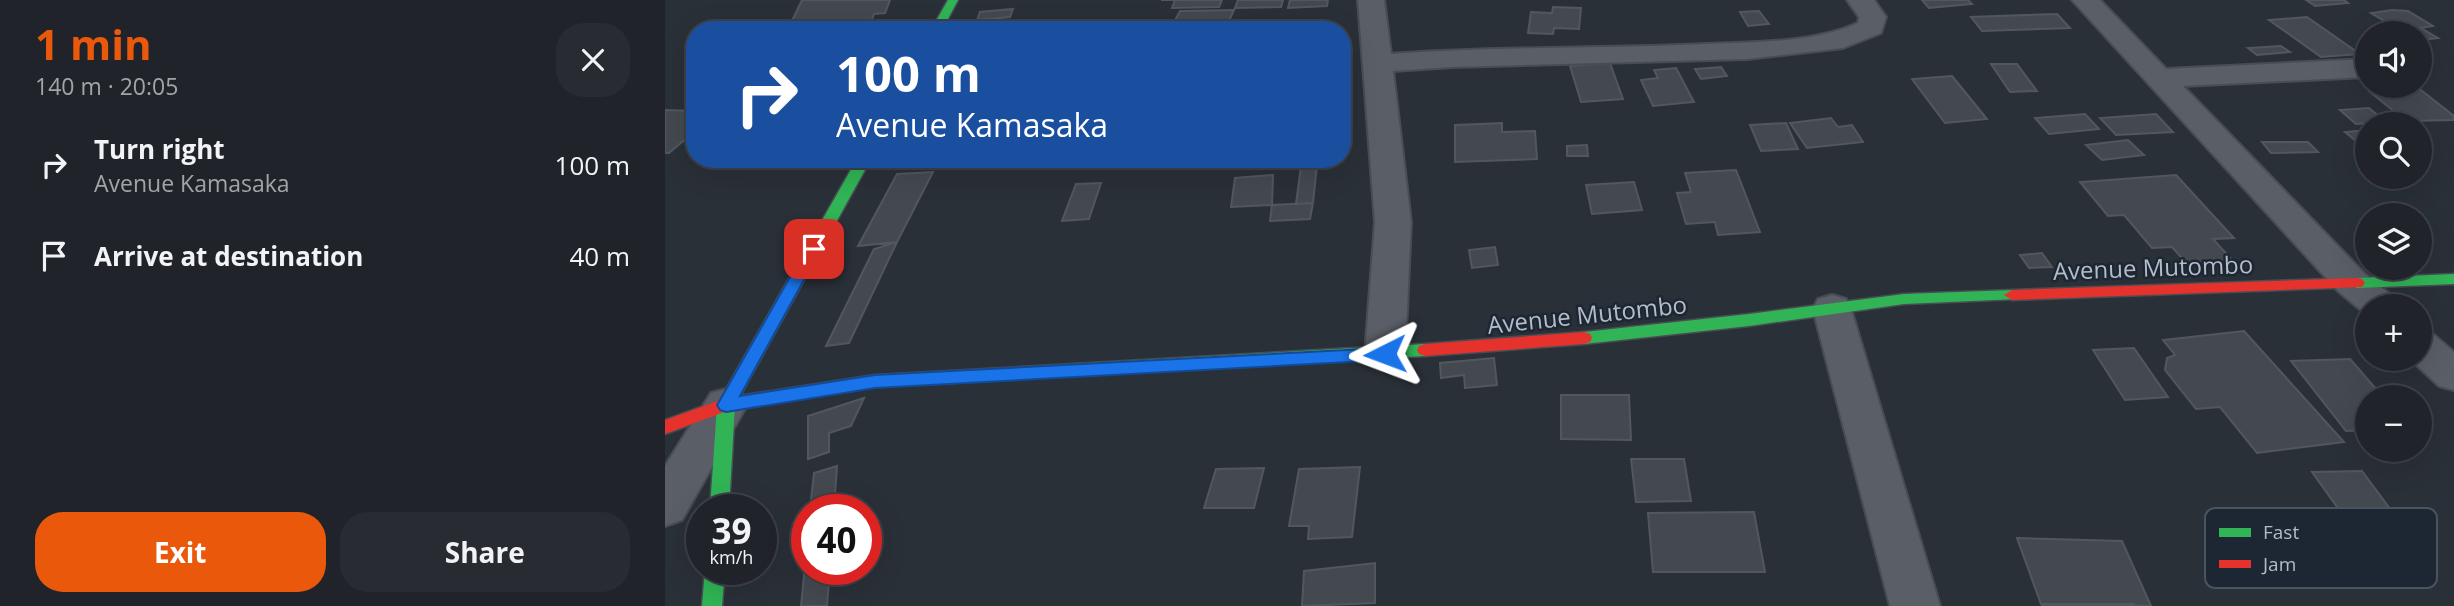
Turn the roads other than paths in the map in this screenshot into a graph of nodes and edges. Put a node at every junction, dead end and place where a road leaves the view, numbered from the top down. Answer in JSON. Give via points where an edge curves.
{"nodes":[{"id":1,"x":953,"y":0,"type":"edge"},
{"id":2,"x":1371,"y":0,"type":"edge"},
{"id":3,"x":1860,"y":0,"type":"edge"},
{"id":4,"x":2085,"y":0,"type":"edge"},
{"id":5,"x":941,"y":21,"type":"edge"},
{"id":6,"x":1377,"y":64,"type":"junction"},
{"id":7,"x":2355,"y":69,"type":"edge"},
{"id":8,"x":2157,"y":78,"type":"junction"},
{"id":9,"x":858,"y":168,"type":"edge"},
{"id":10,"x":2454,"y":279,"type":"edge"},
{"id":11,"x":2355,"y":294,"type":"edge"},
{"id":12,"x":2364,"y":294,"type":"edge"},
{"id":13,"x":1832,"y":309,"type":"junction"},
{"id":14,"x":1385,"y":354,"type":"junction"},
{"id":15,"x":2432,"y":356,"type":"edge"},
{"id":16,"x":2454,"y":375,"type":"edge"},
{"id":17,"x":726,"y":405,"type":"junction"},
{"id":18,"x":665,"y":427,"type":"edge"},
{"id":19,"x":720,"y":494,"type":"edge"},
{"id":20,"x":665,"y":506,"type":"edge"},
{"id":21,"x":714,"y":585,"type":"edge"},
{"id":22,"x":712,"y":606,"type":"edge"},
{"id":23,"x":1915,"y":606,"type":"edge"}],
"edges":[{"from":1,"to":5,"type":"street"},
{"from":2,"to":6,"type":"street"},
{"from":3,"to":6,"type":"street","via":[[1873,17],[1871,27],[1843,40],[1747,51]]},
{"from":4,"to":8,"type":"street"},
{"from":6,"to":14,"type":"street","via":[[1393,222]]},
{"from":7,"to":8,"type":"street"},
{"from":8,"to":12,"type":"street"},
{"from":9,"to":17,"type":"street"},
{"from":10,"to":12,"type":"street","name":"Avenue Mutombo"},
{"from":11,"to":13,"type":"street","name":"Avenue Mutombo","via":[[1904,299]]},
{"from":13,"to":14,"type":"street","name":"Avenue Mutombo","via":[[1523,344]]},
{"from":13,"to":23,"type":"street"},
{"from":14,"to":17,"type":"street","name":"Avenue Mutombo","via":[[875,381]]},
{"from":15,"to":16,"type":"street"},
{"from":17,"to":18,"type":"street","name":"Avenue Mutombo"},
{"from":17,"to":19,"type":"street"},
{"from":17,"to":20,"type":"street"},
{"from":21,"to":22,"type":"street"}]}
